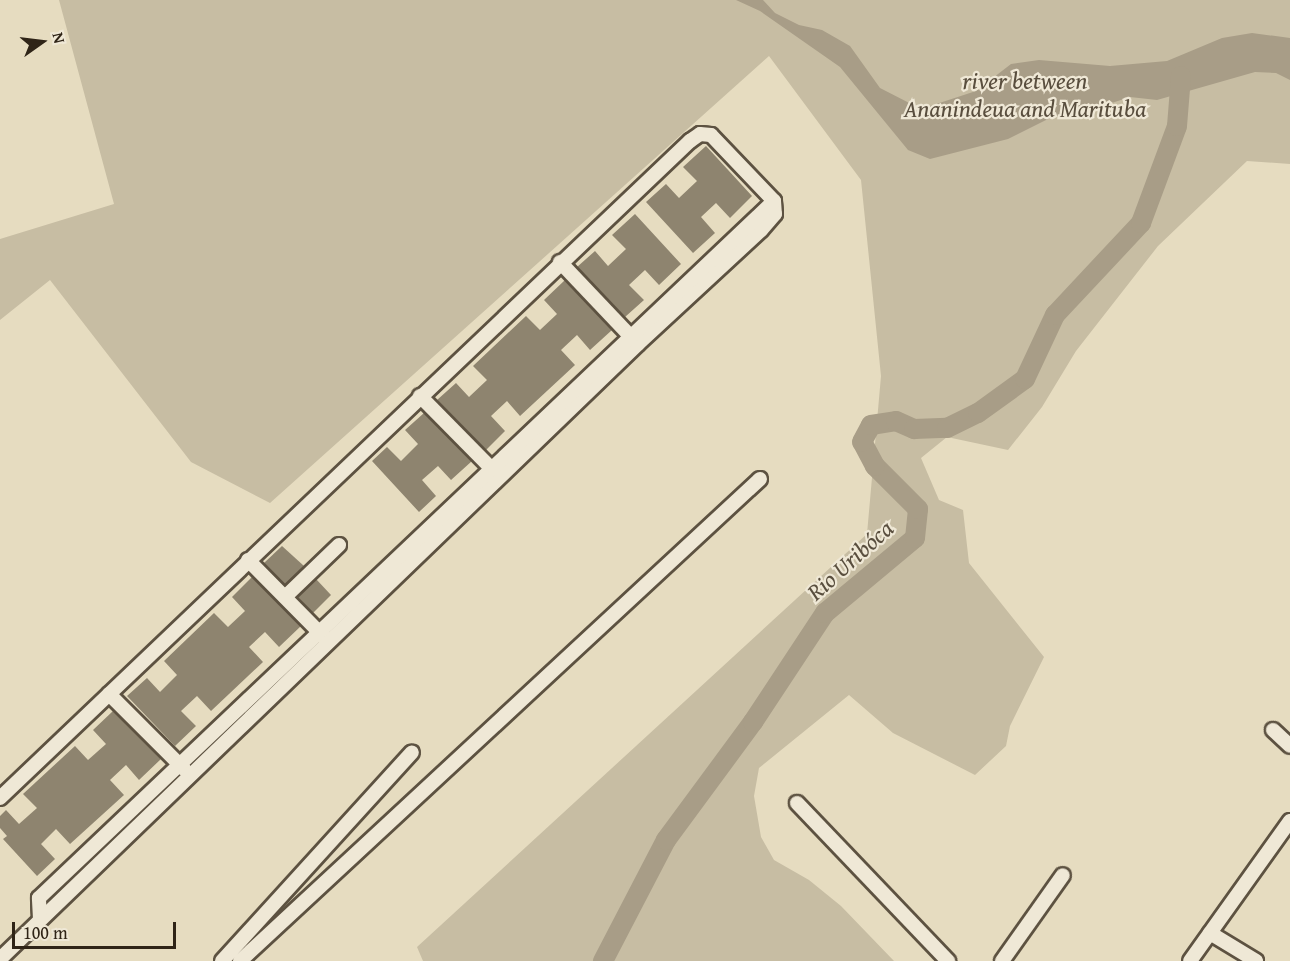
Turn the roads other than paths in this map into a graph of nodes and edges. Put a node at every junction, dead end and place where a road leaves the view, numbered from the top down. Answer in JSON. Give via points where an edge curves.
{"nodes":[{"id":1,"x":560,"y":262,"type":"junction"},
{"id":2,"x":634,"y":340,"type":"junction"},
{"id":3,"x":420,"y":396,"type":"junction"},
{"id":4,"x":495,"y":472,"type":"junction"},
{"id":5,"x":760,"y":478,"type":"dead end"},
{"id":6,"x":339,"y":545,"type":"dead end"},
{"id":7,"x":248,"y":560,"type":"junction"},
{"id":8,"x":285,"y":597,"type":"junction"},
{"id":9,"x":324,"y":636,"type":"junction"},
{"id":10,"x":109,"y":694,"type":"junction"},
{"id":11,"x":1273,"y":730,"type":"dead end"},
{"id":12,"x":1290,"y":746,"type":"edge"},
{"id":13,"x":412,"y":752,"type":"dead end"},
{"id":14,"x":184,"y":769,"type":"junction"},
{"id":15,"x":0,"y":798,"type":"edge"},
{"id":16,"x":797,"y":803,"type":"dead end"},
{"id":17,"x":1290,"y":822,"type":"edge"},
{"id":18,"x":1063,"y":875,"type":"dead end"},
{"id":19,"x":1210,"y":933,"type":"junction"},
{"id":20,"x":0,"y":959,"type":"edge"},
{"id":21,"x":222,"y":961,"type":"edge"},
{"id":22,"x":240,"y":961,"type":"edge"},
{"id":23,"x":948,"y":961,"type":"edge"},
{"id":24,"x":1002,"y":961,"type":"edge"},
{"id":25,"x":1190,"y":961,"type":"edge"},
{"id":26,"x":1256,"y":961,"type":"edge"}],
"edges":[{"from":1,"to":2,"type":"street"},
{"from":1,"to":2,"type":"street","via":[[700,134],[711,135],[774,201],[776,209],[771,220]]},
{"from":1,"to":3,"type":"street"},
{"from":2,"to":4,"type":"street"},
{"from":3,"to":4,"type":"street"},
{"from":3,"to":7,"type":"street"},
{"from":4,"to":9,"type":"street"},
{"from":5,"to":22,"type":"street"},
{"from":6,"to":8,"type":"street"},
{"from":7,"to":8,"type":"street"},
{"from":7,"to":10,"type":"street"},
{"from":8,"to":9,"type":"street"},
{"from":9,"to":14,"type":"street"},
{"from":10,"to":14,"type":"street"},
{"from":10,"to":15,"type":"street"},
{"from":11,"to":12,"type":"street"},
{"from":13,"to":21,"type":"street"},
{"from":14,"to":20,"type":"street"},
{"from":16,"to":23,"type":"street"},
{"from":17,"to":19,"type":"street"},
{"from":18,"to":24,"type":"street"},
{"from":19,"to":25,"type":"street"},
{"from":19,"to":26,"type":"street"}]}
